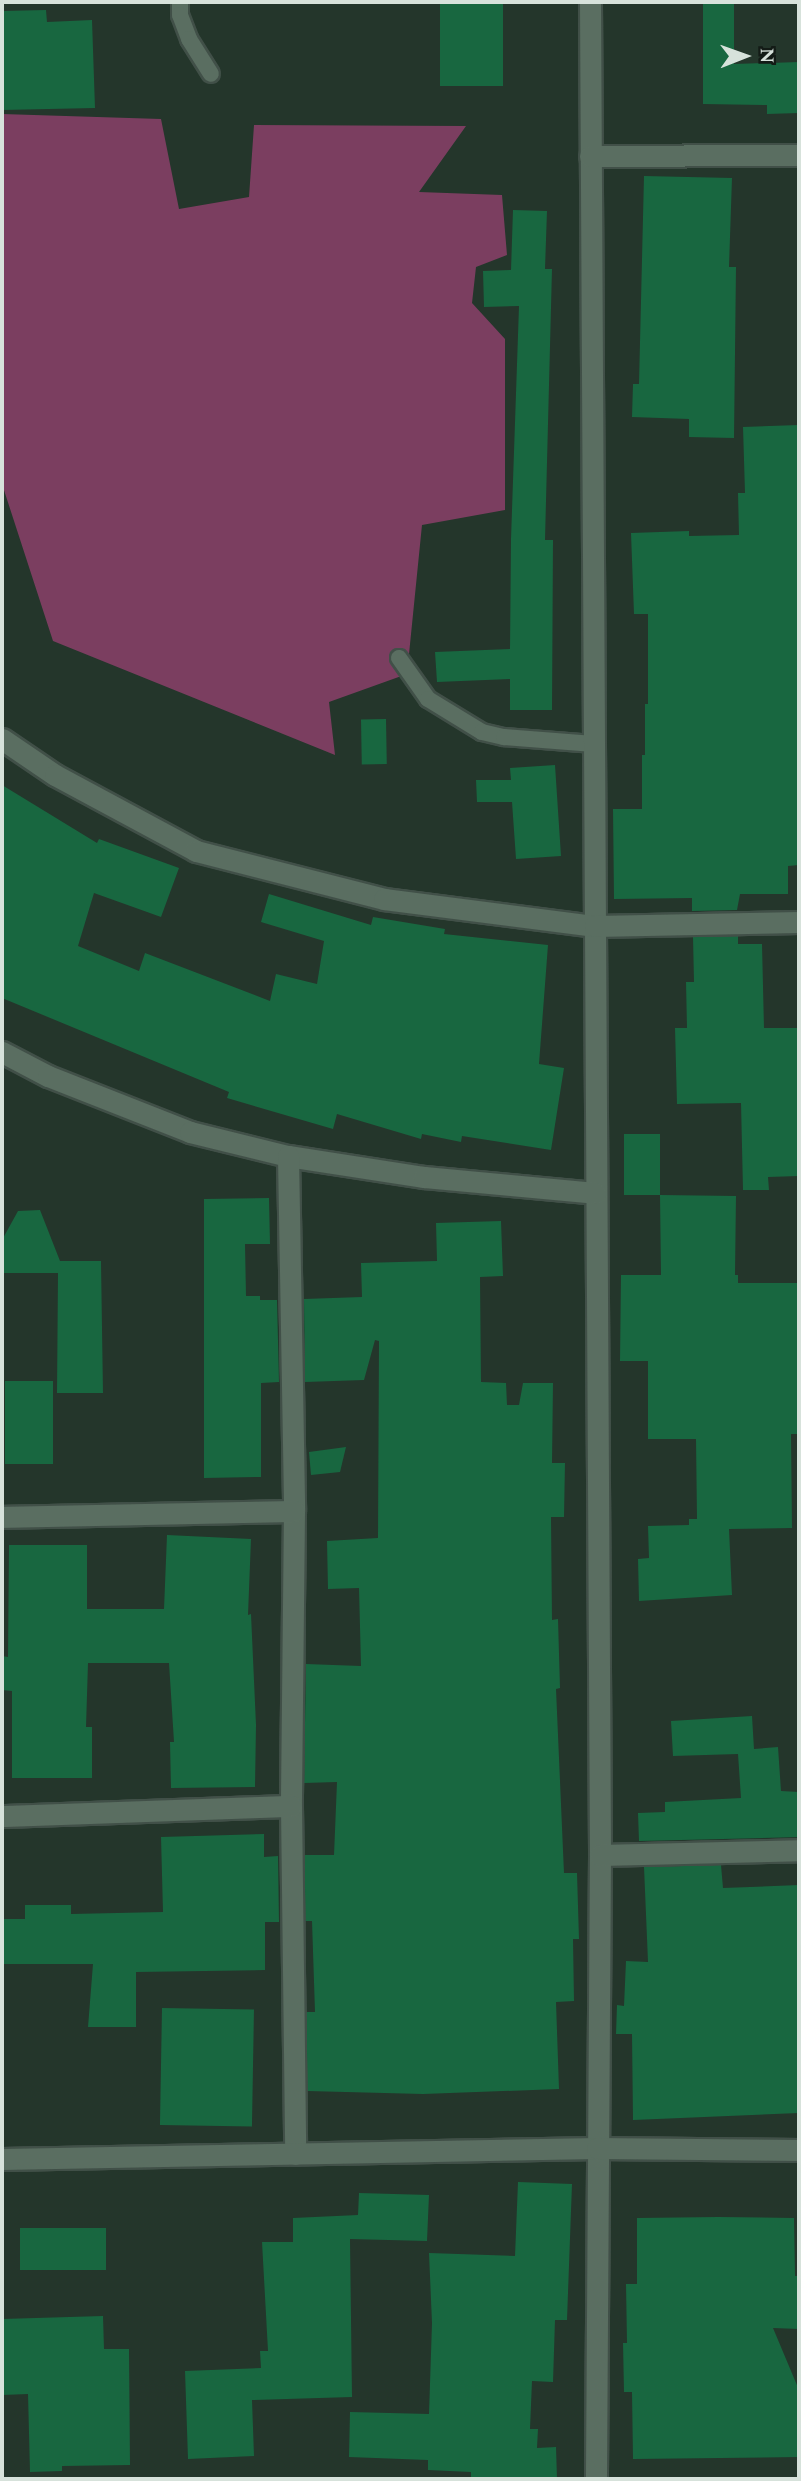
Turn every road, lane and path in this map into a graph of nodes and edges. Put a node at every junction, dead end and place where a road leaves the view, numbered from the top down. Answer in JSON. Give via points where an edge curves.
{"nodes":[{"id":1,"x":180,"y":2,"type":"edge"},
{"id":2,"x":590,"y":2,"type":"edge"},
{"id":3,"x":211,"y":74,"type":"dead end"},
{"id":4,"x":799,"y":155,"type":"edge"},
{"id":5,"x":590,"y":156,"type":"junction"},
{"id":6,"x":399,"y":658,"type":"dead end"},
{"id":7,"x":2,"y":739,"type":"edge"},
{"id":8,"x":594,"y":744,"type":"junction"},
{"id":9,"x":799,"y":922,"type":"edge"},
{"id":10,"x":595,"y":926,"type":"junction"},
{"id":11,"x":2,"y":1052,"type":"edge"},
{"id":12,"x":288,"y":1156,"type":"junction"},
{"id":13,"x":595,"y":1193,"type":"junction"},
{"id":14,"x":294,"y":1511,"type":"junction"},
{"id":15,"x":2,"y":1517,"type":"edge"},
{"id":16,"x":291,"y":1806,"type":"junction"},
{"id":17,"x":2,"y":1816,"type":"edge"},
{"id":18,"x":799,"y":1850,"type":"edge"},
{"id":19,"x":600,"y":1855,"type":"junction"},
{"id":20,"x":597,"y":2148,"type":"junction"},
{"id":21,"x":799,"y":2150,"type":"edge"},
{"id":22,"x":295,"y":2154,"type":"junction"},
{"id":23,"x":2,"y":2159,"type":"edge"},
{"id":24,"x":596,"y":2479,"type":"edge"}],
"edges":[{"from":1,"to":3,"type":"lane","via":[[189,39]]},
{"from":2,"to":5,"type":"street"},
{"from":4,"to":5,"type":"street"},
{"from":5,"to":8,"type":"street"},
{"from":6,"to":8,"type":"lane","via":[[428,698],[482,732]]},
{"from":7,"to":10,"type":"street","via":[[55,775],[196,851],[384,899]]},
{"from":8,"to":10,"type":"street"},
{"from":9,"to":10,"type":"street"},
{"from":10,"to":13,"type":"street"},
{"from":11,"to":12,"type":"street","via":[[48,1076],[190,1132]]},
{"from":12,"to":13,"type":"street","via":[[424,1177]]},
{"from":12,"to":14,"type":"street"},
{"from":13,"to":19,"type":"street"},
{"from":14,"to":15,"type":"street"},
{"from":14,"to":16,"type":"street"},
{"from":16,"to":17,"type":"street"},
{"from":16,"to":22,"type":"street"},
{"from":18,"to":19,"type":"street"},
{"from":19,"to":20,"type":"street"},
{"from":20,"to":21,"type":"street"},
{"from":20,"to":22,"type":"street"},
{"from":20,"to":24,"type":"street"},
{"from":22,"to":23,"type":"street"}]}
